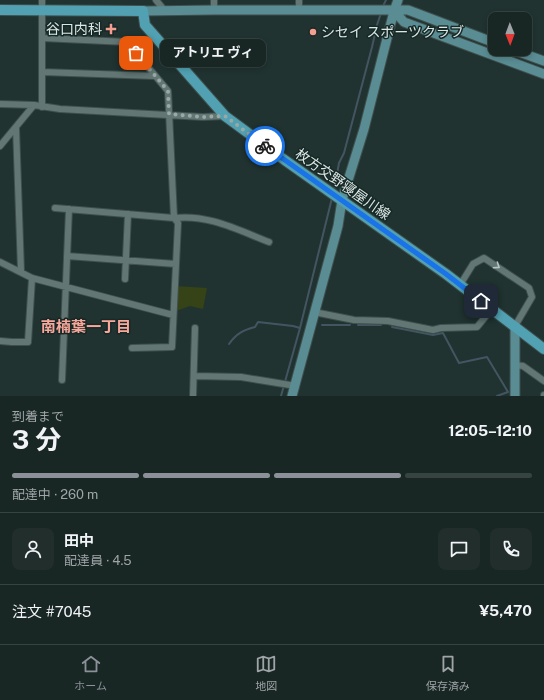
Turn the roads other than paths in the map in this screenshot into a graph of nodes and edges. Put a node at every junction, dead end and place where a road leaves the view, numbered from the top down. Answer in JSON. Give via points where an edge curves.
{"nodes":[{"id":1,"x":42,"y":0,"type":"edge"},
{"id":2,"x":156,"y":0,"type":"edge"},
{"id":3,"x":299,"y":0,"type":"edge"},
{"id":4,"x":398,"y":0,"type":"edge"},
{"id":5,"x":214,"y":5,"type":"edge"},
{"id":6,"x":0,"y":10,"type":"edge"},
{"id":7,"x":42,"y":11,"type":"junction"},
{"id":8,"x":143,"y":11,"type":"junction"},
{"id":9,"x":165,"y":11,"type":"junction"},
{"id":10,"x":299,"y":11,"type":"junction"},
{"id":11,"x":394,"y":11,"type":"junction"},
{"id":12,"x":42,"y":38,"type":"junction"},
{"id":13,"x":488,"y":40,"type":"edge"},
{"id":14,"x":530,"y":56,"type":"edge"},
{"id":15,"x":544,"y":61,"type":"edge"},
{"id":16,"x":42,"y":72,"type":"junction"},
{"id":17,"x":544,"y":74,"type":"edge"},
{"id":18,"x":155,"y":76,"type":"junction"},
{"id":19,"x":0,"y":104,"type":"edge"},
{"id":20,"x":34,"y":105,"type":"junction"},
{"id":21,"x":42,"y":107,"type":"junction"},
{"id":22,"x":169,"y":114,"type":"junction"},
{"id":23,"x":225,"y":116,"type":"junction"},
{"id":24,"x":16,"y":127,"type":"junction"},
{"id":25,"x":0,"y":146,"type":"edge"},
{"id":26,"x":342,"y":200,"type":"junction"},
{"id":27,"x":55,"y":208,"type":"dead end"},
{"id":28,"x":69,"y":210,"type":"junction"},
{"id":29,"x":128,"y":214,"type":"junction"},
{"id":30,"x":174,"y":218,"type":"junction"},
{"id":31,"x":269,"y":242,"type":"dead end"},
{"id":32,"x":67,"y":256,"type":"junction"},
{"id":33,"x":126,"y":260,"type":"junction"},
{"id":34,"x":0,"y":262,"type":"edge"},
{"id":35,"x":176,"y":264,"type":"junction"},
{"id":36,"x":21,"y":271,"type":"junction"},
{"id":37,"x":32,"y":278,"type":"junction"},
{"id":38,"x":125,"y":279,"type":"dead end"},
{"id":39,"x":460,"y":285,"type":"junction"},
{"id":40,"x":65,"y":287,"type":"junction"},
{"id":41,"x":491,"y":310,"type":"junction"},
{"id":42,"x":314,"y":312,"type":"junction"},
{"id":43,"x":173,"y":315,"type":"junction"},
{"id":44,"x":515,"y":326,"type":"junction"},
{"id":45,"x":195,"y":328,"type":"dead end"},
{"id":46,"x":0,"y":341,"type":"edge"},
{"id":47,"x":544,"y":342,"type":"edge"},
{"id":48,"x":132,"y":348,"type":"dead end"},
{"id":49,"x":544,"y":349,"type":"edge"},
{"id":50,"x":515,"y":365,"type":"junction"},
{"id":51,"x":194,"y":376,"type":"junction"},
{"id":52,"x":62,"y":380,"type":"dead end"},
{"id":53,"x":544,"y":381,"type":"edge"},
{"id":54,"x":296,"y":386,"type":"junction"},
{"id":55,"x":513,"y":395,"type":"edge"},
{"id":56,"x":193,"y":396,"type":"edge"},
{"id":57,"x":292,"y":396,"type":"edge"}],
"edges":[{"from":1,"to":7,"type":"street"},
{"from":2,"to":9,"type":"street"},
{"from":3,"to":10,"type":"street"},
{"from":4,"to":11,"type":"street"},
{"from":5,"to":9,"type":"street"},
{"from":5,"to":10,"type":"street"},
{"from":6,"to":7,"type":"main road"},
{"from":7,"to":8,"type":"main road"},
{"from":7,"to":12,"type":"street"},
{"from":8,"to":9,"type":"street"},
{"from":8,"to":23,"type":"main road","name":"枚方交野寝屋川線","via":[[145,25]]},
{"from":10,"to":11,"type":"street"},
{"from":11,"to":13,"type":"street","via":[[408,10]]},
{"from":11,"to":17,"type":"street","via":[[404,22]]},
{"from":11,"to":26,"type":"street","via":[[364,129]]},
{"from":12,"to":16,"type":"street"},
{"from":12,"to":18,"type":"street","via":[[127,42]]},
{"from":14,"to":15,"type":"street"},
{"from":16,"to":18,"type":"street"},
{"from":16,"to":21,"type":"street"},
{"from":18,"to":22,"type":"street","via":[[168,91]]},
{"from":19,"to":20,"type":"street"},
{"from":20,"to":21,"type":"street"},
{"from":20,"to":24,"type":"street"},
{"from":21,"to":22,"type":"street"},
{"from":22,"to":23,"type":"street"},
{"from":22,"to":30,"type":"street"},
{"from":23,"to":26,"type":"main road","name":"枚方交野寝屋川線"},
{"from":24,"to":25,"type":"street"},
{"from":24,"to":36,"type":"street"},
{"from":26,"to":39,"type":"main road","name":"枚方交野寝屋川線"},
{"from":26,"to":42,"type":"street","via":[[338,226]]},
{"from":27,"to":28,"type":"street"},
{"from":28,"to":29,"type":"street"},
{"from":28,"to":32,"type":"street"},
{"from":29,"to":30,"type":"street"},
{"from":29,"to":33,"type":"street"},
{"from":30,"to":31,"type":"street","via":[[188,216],[210,220]]},
{"from":30,"to":35,"type":"street","via":[[178,223]]},
{"from":32,"to":33,"type":"street"},
{"from":32,"to":40,"type":"street"},
{"from":33,"to":35,"type":"street"},
{"from":33,"to":38,"type":"street"},
{"from":34,"to":36,"type":"street"},
{"from":35,"to":43,"type":"street"},
{"from":36,"to":37,"type":"street"},
{"from":37,"to":40,"type":"street"},
{"from":37,"to":46,"type":"street","via":[[28,342]]},
{"from":39,"to":41,"type":"main road","name":"枚方交野寝屋川線"},
{"from":39,"to":44,"type":"street","one_way":true,"via":[[473,264],[484,258],[529,288],[532,297]]},
{"from":40,"to":43,"type":"street"},
{"from":40,"to":52,"type":"street"},
{"from":41,"to":42,"type":"street","via":[[477,327],[433,330],[388,321],[354,320]]},
{"from":41,"to":44,"type":"main road","name":"枚方交野寝屋川線"},
{"from":42,"to":54,"type":"street"},
{"from":43,"to":48,"type":"street","via":[[172,347]]},
{"from":44,"to":47,"type":"main road","name":"枚方交野寝屋川線"},
{"from":44,"to":49,"type":"main road","name":"枚方交野寝屋川線"},
{"from":44,"to":50,"type":"street"},
{"from":45,"to":51,"type":"street"},
{"from":50,"to":53,"type":"street","via":[[523,366]]},
{"from":50,"to":55,"type":"street"},
{"from":51,"to":54,"type":"street","via":[[241,377]]},
{"from":51,"to":56,"type":"street"},
{"from":54,"to":57,"type":"street"}]}
